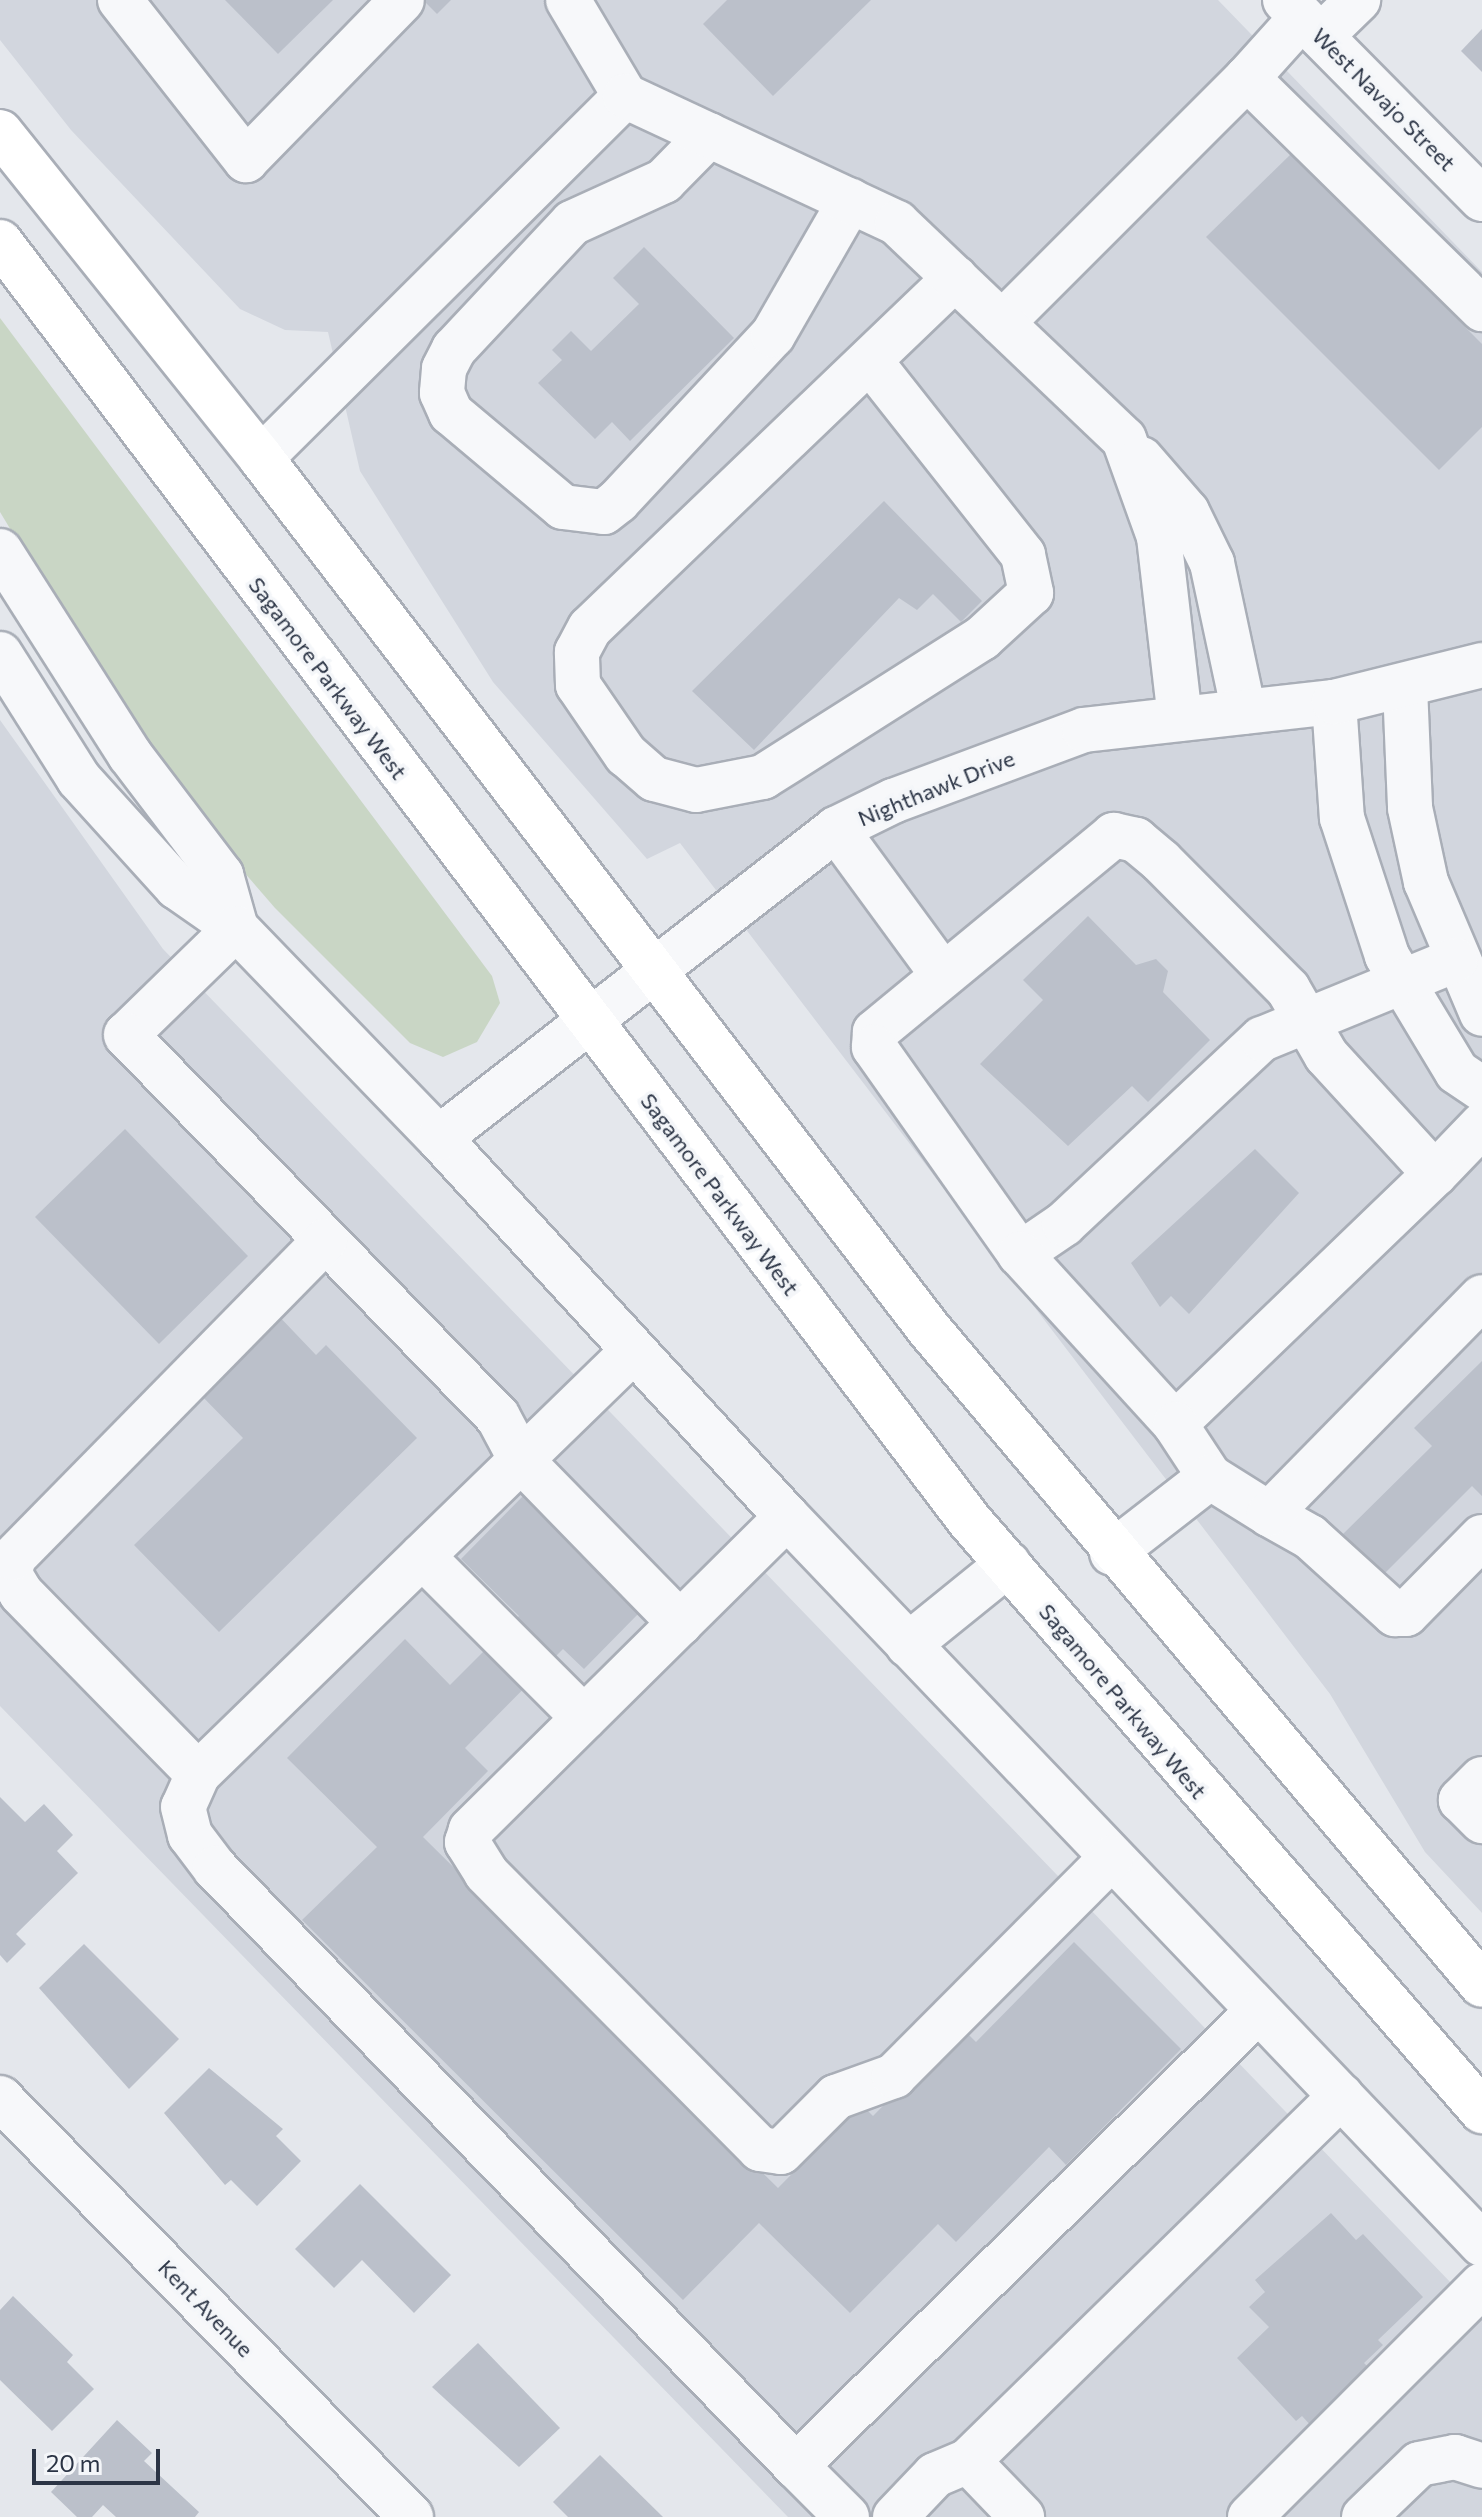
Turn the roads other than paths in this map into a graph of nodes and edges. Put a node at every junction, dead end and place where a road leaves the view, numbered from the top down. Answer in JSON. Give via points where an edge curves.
{"nodes":[{"id":1,"x":120,"y":0,"type":"edge"},
{"id":2,"x":402,"y":0,"type":"edge"},
{"id":3,"x":1358,"y":0,"type":"edge"},
{"id":4,"x":575,"y":4,"type":"edge"},
{"id":5,"x":1303,"y":18,"type":"edge"},
{"id":6,"x":1247,"y":78,"type":"junction"},
{"id":7,"x":625,"y":96,"type":"junction"},
{"id":8,"x":0,"y":132,"type":"edge"},
{"id":9,"x":709,"y":135,"type":"junction"},
{"id":10,"x":1482,"y":199,"type":"edge"},
{"id":11,"x":850,"y":201,"type":"junction"},
{"id":12,"x":0,"y":242,"type":"edge"},
{"id":13,"x":955,"y":278,"type":"junction"},
{"id":14,"x":1482,"y":309,"type":"edge"},
{"id":15,"x":1002,"y":323,"type":"junction"},
{"id":16,"x":870,"y":361,"type":"junction"},
{"id":17,"x":1124,"y":439,"type":"junction"},
{"id":18,"x":261,"y":458,"type":"junction"},
{"id":19,"x":0,"y":551,"type":"edge"},
{"id":20,"x":57,"y":643,"type":"junction"},
{"id":21,"x":1482,"y":665,"type":"edge"},
{"id":22,"x":4,"y":669,"type":"edge"},
{"id":23,"x":1405,"y":687,"type":"junction"},
{"id":24,"x":1334,"y":702,"type":"junction"},
{"id":25,"x":1244,"y":712,"type":"junction"},
{"id":26,"x":1180,"y":719,"type":"junction"},
{"id":27,"x":836,"y":829,"type":"junction"},
{"id":28,"x":236,"y":928,"type":"junction"},
{"id":29,"x":1456,"y":960,"type":"junction"},
{"id":30,"x":655,"y":968,"type":"junction"},
{"id":31,"x":943,"y":975,"type":"junction"},
{"id":32,"x":1398,"y":983,"type":"junction"},
{"id":33,"x":1482,"y":1014,"type":"edge"},
{"id":34,"x":1301,"y":1020,"type":"junction"},
{"id":35,"x":589,"y":1023,"type":"junction"},
{"id":36,"x":1482,"y":1089,"type":"edge"},
{"id":37,"x":1482,"y":1125,"type":"edge"},
{"id":38,"x":439,"y":1138,"type":"junction"},
{"id":39,"x":1435,"y":1174,"type":"junction"},
{"id":40,"x":325,"y":1240,"type":"junction"},
{"id":41,"x":1020,"y":1254,"type":"junction"},
{"id":42,"x":1482,"y":1297,"type":"edge"},
{"id":43,"x":632,"y":1352,"type":"junction"},
{"id":44,"x":1175,"y":1424,"type":"junction"},
{"id":45,"x":521,"y":1460,"type":"junction"},
{"id":46,"x":1210,"y":1477,"type":"junction"},
{"id":47,"x":1269,"y":1514,"type":"junction"},
{"id":48,"x":787,"y":1517,"type":"junction"},
{"id":49,"x":1482,"y":1537,"type":"edge"},
{"id":50,"x":1112,"y":1553,"type":"junction"},
{"id":51,"x":422,"y":1556,"type":"junction"},
{"id":52,"x":1008,"y":1564,"type":"junction"},
{"id":53,"x":680,"y":1623,"type":"junction"},
{"id":54,"x":908,"y":1645,"type":"junction"},
{"id":55,"x":584,"y":1718,"type":"junction"},
{"id":56,"x":198,"y":1774,"type":"junction"},
{"id":57,"x":1111,"y":1858,"type":"junction"},
{"id":58,"x":1482,"y":1985,"type":"edge"},
{"id":59,"x":1258,"y":2011,"type":"junction"},
{"id":60,"x":1341,"y":2096,"type":"junction"},
{"id":61,"x":0,"y":2098,"type":"edge"},
{"id":62,"x":1482,"y":2111,"type":"edge"},
{"id":63,"x":1482,"y":2244,"type":"edge"},
{"id":64,"x":1482,"y":2285,"type":"edge"},
{"id":65,"x":968,"y":2461,"type":"junction"},
{"id":66,"x":796,"y":2466,"type":"junction"},
{"id":67,"x":1482,"y":2466,"type":"edge"},
{"id":68,"x":411,"y":2517,"type":"edge"},
{"id":69,"x":847,"y":2517,"type":"edge"},
{"id":70,"x":895,"y":2517,"type":"edge"},
{"id":71,"x":1022,"y":2517,"type":"edge"},
{"id":72,"x":1250,"y":2517,"type":"edge"},
{"id":73,"x":1364,"y":2517,"type":"edge"}],
"edges":[{"from":1,"to":2,"type":"street","via":[[246,160]]},
{"from":3,"to":5,"type":"street"},
{"from":4,"to":7,"type":"street"},
{"from":5,"to":6,"type":"street"},
{"from":5,"to":10,"type":"street","name":"West Navajo Street"},
{"from":6,"to":14,"type":"street"},
{"from":6,"to":15,"type":"street"},
{"from":7,"to":9,"type":"street"},
{"from":7,"to":18,"type":"street"},
{"from":8,"to":18,"type":"highway"},
{"from":9,"to":11,"type":"street"},
{"from":9,"to":11,"type":"street","via":[[664,181],[572,223],[454,349],[442,393],[451,413],[563,507],[604,512],[789,311]]},
{"from":11,"to":13,"type":"street","via":[[897,223]]},
{"from":12,"to":35,"type":"highway","name":"Sagamore Parkway West"},
{"from":13,"to":15,"type":"street"},
{"from":13,"to":16,"type":"street"},
{"from":15,"to":17,"type":"street"},
{"from":16,"to":16,"type":"street","via":[[673,544],[590,628],[577,652],[578,685],[591,712],[654,779],[696,790],[763,777],[982,638],[1031,593],[1023,555]]},
{"from":17,"to":25,"type":"street","via":[[1187,512],[1212,563]]},
{"from":17,"to":26,"type":"street","via":[[1159,537]]},
{"from":18,"to":30,"type":"highway"},
{"from":19,"to":20,"type":"street"},
{"from":20,"to":22,"type":"street"},
{"from":20,"to":28,"type":"street","via":[[221,875]]},
{"from":21,"to":23,"type":"street","name":"Nighthawk Drive"},
{"from":22,"to":28,"type":"street","via":[[79,779],[177,887]]},
{"from":23,"to":24,"type":"street","name":"Nighthawk Drive"},
{"from":23,"to":29,"type":"street","via":[[1410,808],[1426,882]]},
{"from":24,"to":25,"type":"street","name":"Nighthawk Drive"},
{"from":24,"to":32,"type":"street","via":[[1342,818]]},
{"from":25,"to":26,"type":"street","name":"Nighthawk Drive"},
{"from":26,"to":27,"type":"street","name":"Nighthawk Drive","via":[[1084,730]]},
{"from":27,"to":30,"type":"street","name":"Nighthawk Drive"},
{"from":27,"to":31,"type":"street"},
{"from":28,"to":38,"type":"street"},
{"from":28,"to":40,"type":"street","via":[[126,1035]]},
{"from":29,"to":32,"type":"street"},
{"from":29,"to":33,"type":"street"},
{"from":30,"to":35,"type":"street","name":"Nighthawk Drive"},
{"from":30,"to":50,"type":"highway","via":[[928,1328]]},
{"from":31,"to":34,"type":"street","via":[[1114,835],[1136,840],[1161,861],[1288,989]]},
{"from":31,"to":41,"type":"street","via":[[875,1032],[874,1047]]},
{"from":32,"to":34,"type":"street"},
{"from":32,"to":36,"type":"street","via":[[1457,1072]]},
{"from":34,"to":39,"type":"street"},
{"from":34,"to":41,"type":"street","via":[[1262,1039],[1064,1224]]},
{"from":35,"to":38,"type":"street","name":"Nighthawk Drive"},
{"from":35,"to":52,"type":"highway","name":"Sagamore Parkway West"},
{"from":37,"to":39,"type":"street"},
{"from":38,"to":43,"type":"street"},
{"from":39,"to":44,"type":"street"},
{"from":40,"to":45,"type":"street","via":[[498,1417]]},
{"from":40,"to":56,"type":"street","via":[[13,1558],[10,1575],[21,1593]]},
{"from":41,"to":44,"type":"street"},
{"from":42,"to":47,"type":"street"},
{"from":43,"to":45,"type":"street"},
{"from":43,"to":48,"type":"street"},
{"from":44,"to":46,"type":"street"},
{"from":45,"to":51,"type":"street"},
{"from":45,"to":53,"type":"street"},
{"from":46,"to":47,"type":"street"},
{"from":46,"to":50,"type":"street"},
{"from":47,"to":49,"type":"street","via":[[1310,1537],[1395,1614],[1406,1614]]},
{"from":48,"to":53,"type":"street"},
{"from":48,"to":54,"type":"street"},
{"from":50,"to":58,"type":"highway"},
{"from":51,"to":55,"type":"street"},
{"from":51,"to":56,"type":"street"},
{"from":52,"to":54,"type":"street"},
{"from":52,"to":62,"type":"highway","name":"Sagamore Parkway West","via":[[1168,1757]]},
{"from":53,"to":55,"type":"street"},
{"from":54,"to":57,"type":"street"},
{"from":55,"to":57,"type":"street","via":[[471,1830],[473,1859],[760,2149],[781,2152],[836,2097],[894,2076]]},
{"from":56,"to":66,"type":"street","via":[[183,1807],[190,1835],[215,1868]]},
{"from":57,"to":59,"type":"street"},
{"from":59,"to":60,"type":"street"},
{"from":59,"to":66,"type":"street"},
{"from":60,"to":63,"type":"street"},
{"from":60,"to":65,"type":"street"},
{"from":61,"to":68,"type":"street","name":"Kent Avenue"},
{"from":64,"to":72,"type":"street"},
{"from":65,"to":70,"type":"street","via":[[935,2475]]},
{"from":65,"to":71,"type":"street"},
{"from":66,"to":69,"type":"street"},
{"from":67,"to":73,"type":"street","via":[[1455,2457],[1419,2464]]}]}
